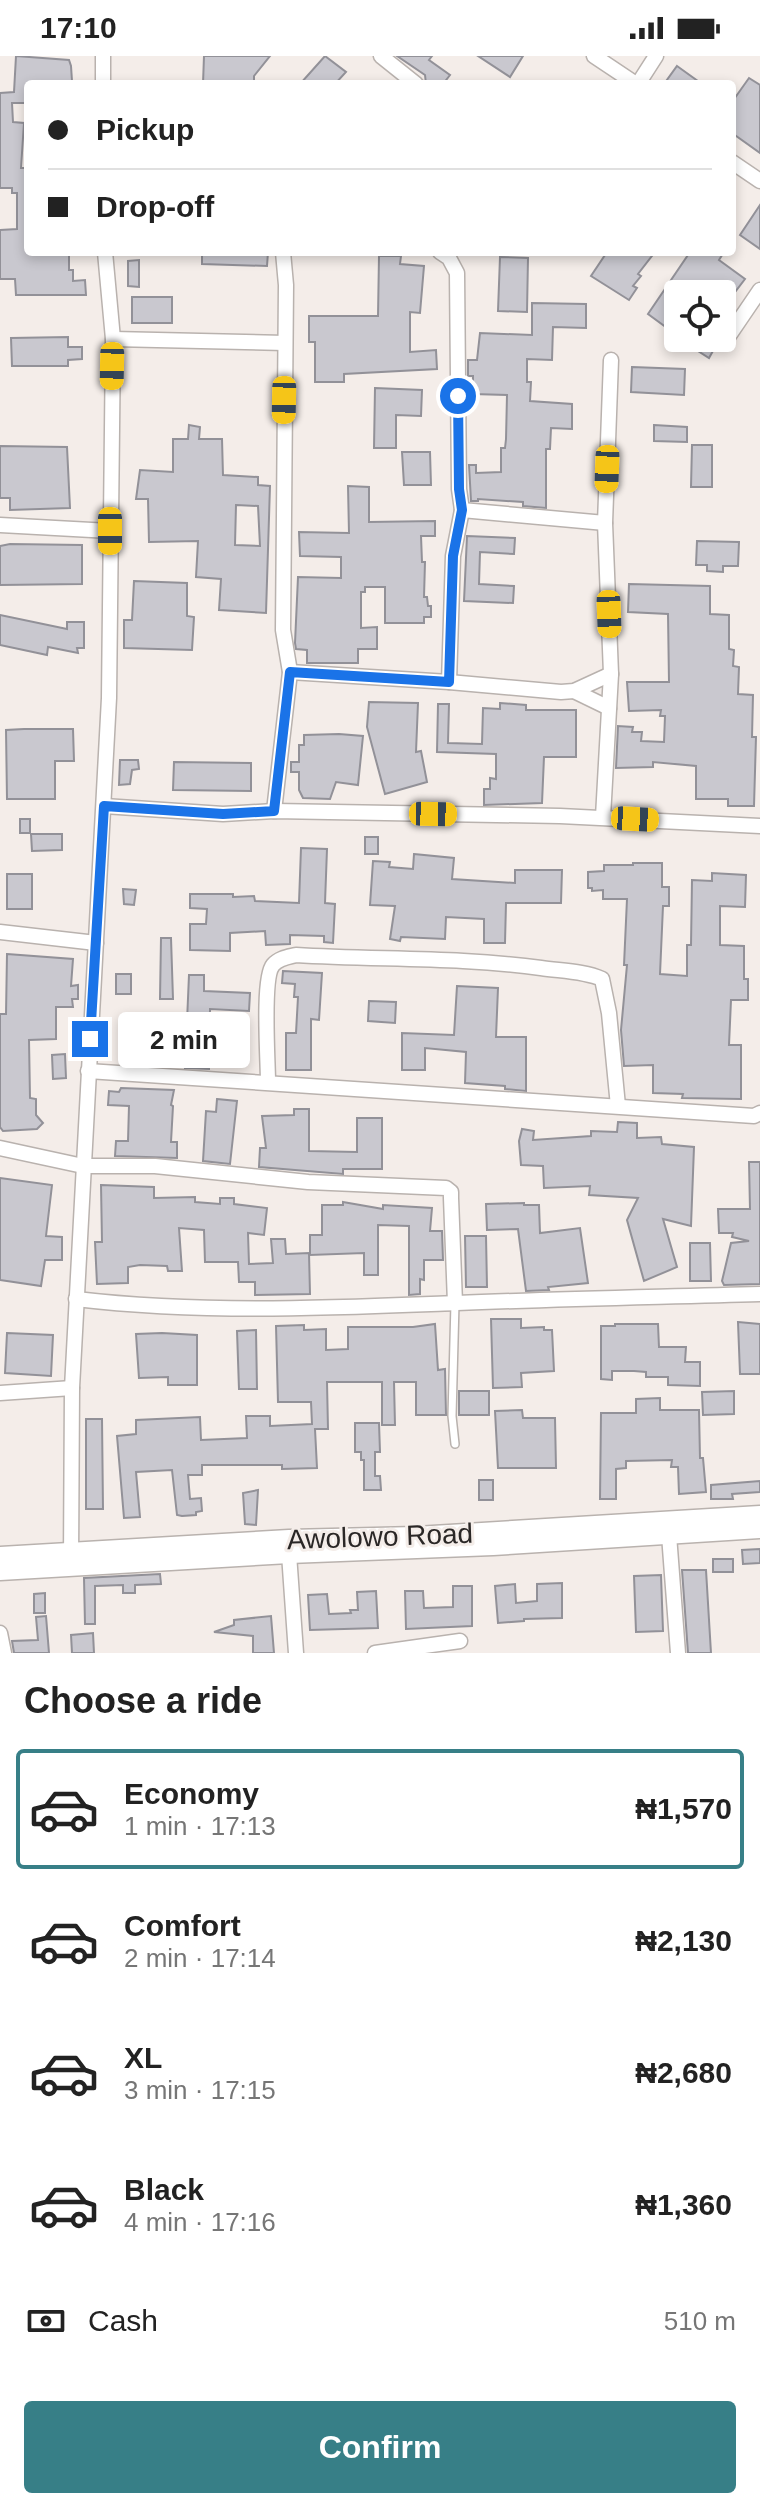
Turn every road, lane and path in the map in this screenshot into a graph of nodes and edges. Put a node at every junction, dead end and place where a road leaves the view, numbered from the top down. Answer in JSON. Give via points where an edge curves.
{"nodes":[{"id":1,"x":103,"y":56,"type":"edge"},
{"id":2,"x":381,"y":56,"type":"edge"},
{"id":3,"x":594,"y":56,"type":"edge"},
{"id":4,"x":656,"y":56,"type":"edge"},
{"id":5,"x":103,"y":80,"type":"edge"},
{"id":6,"x":411,"y":80,"type":"edge"},
{"id":7,"x":631,"y":80,"type":"edge"},
{"id":8,"x":640,"y":80,"type":"edge"},
{"id":9,"x":736,"y":165,"type":"edge"},
{"id":10,"x":760,"y":181,"type":"edge"},
{"id":11,"x":105,"y":256,"type":"edge"},
{"id":12,"x":283,"y":256,"type":"edge"},
{"id":13,"x":446,"y":256,"type":"edge"},
{"id":14,"x":760,"y":290,"type":"edge"},
{"id":15,"x":736,"y":325,"type":"edge"},
{"id":16,"x":113,"y":339,"type":"junction"},
{"id":17,"x":285,"y":343,"type":"junction"},
{"id":18,"x":611,"y":360,"type":"dead end"},
{"id":19,"x":462,"y":510,"type":"junction"},
{"id":20,"x":605,"y":523,"type":"junction"},
{"id":21,"x":0,"y":525,"type":"edge"},
{"id":22,"x":110,"y":531,"type":"junction"},
{"id":23,"x":290,"y":672,"type":"junction"},
{"id":24,"x":611,"y":674,"type":"junction"},
{"id":25,"x":449,"y":682,"type":"junction"},
{"id":26,"x":574,"y":691,"type":"junction"},
{"id":27,"x":609,"y":708,"type":"junction"},
{"id":28,"x":104,"y":806,"type":"junction"},
{"id":29,"x":274,"y":811,"type":"junction"},
{"id":30,"x":603,"y":817,"type":"junction"},
{"id":31,"x":760,"y":826,"type":"edge"},
{"id":32,"x":0,"y":932,"type":"edge"},
{"id":33,"x":96,"y":943,"type":"junction"},
{"id":34,"x":88,"y":1071,"type":"junction"},
{"id":35,"x":268,"y":1082,"type":"junction"},
{"id":36,"x":618,"y":1106,"type":"junction"},
{"id":37,"x":760,"y":1113,"type":"edge"},
{"id":38,"x":0,"y":1148,"type":"edge"},
{"id":39,"x":83,"y":1166,"type":"junction"},
{"id":40,"x":760,"y":1294,"type":"edge"},
{"id":41,"x":76,"y":1299,"type":"junction"},
{"id":42,"x":455,"y":1303,"type":"junction"},
{"id":43,"x":72,"y":1388,"type":"junction"},
{"id":44,"x":0,"y":1393,"type":"edge"},
{"id":45,"x":455,"y":1444,"type":"dead end"},
{"id":46,"x":760,"y":1515,"type":"edge"},
{"id":47,"x":760,"y":1529,"type":"edge"},
{"id":48,"x":669,"y":1535,"type":"junction"},
{"id":49,"x":289,"y":1554,"type":"junction"},
{"id":50,"x":0,"y":1556,"type":"edge"},
{"id":51,"x":71,"y":1558,"type":"junction"},
{"id":52,"x":0,"y":1571,"type":"edge"},
{"id":53,"x":0,"y":1633,"type":"edge"},
{"id":54,"x":460,"y":1641,"type":"dead end"},
{"id":55,"x":4,"y":1653,"type":"edge"},
{"id":56,"x":296,"y":1653,"type":"edge"},
{"id":57,"x":375,"y":1653,"type":"edge"},
{"id":58,"x":678,"y":1653,"type":"edge"}],
"edges":[{"from":1,"to":5,"type":"street"},
{"from":2,"to":6,"type":"street"},
{"from":3,"to":7,"type":"street"},
{"from":4,"to":8,"type":"street"},
{"from":9,"to":10,"type":"street"},
{"from":11,"to":16,"type":"street"},
{"from":12,"to":17,"type":"street"},
{"from":13,"to":19,"type":"street","via":[[457,273]]},
{"from":14,"to":15,"type":"street"},
{"from":16,"to":17,"type":"street"},
{"from":16,"to":22,"type":"street"},
{"from":17,"to":23,"type":"street","via":[[283,630]]},
{"from":18,"to":20,"type":"street"},
{"from":19,"to":20,"type":"street"},
{"from":19,"to":25,"type":"street","via":[[453,556]]},
{"from":20,"to":24,"type":"street"},
{"from":21,"to":22,"type":"street"},
{"from":22,"to":28,"type":"street"},
{"from":23,"to":25,"type":"street"},
{"from":23,"to":29,"type":"street"},
{"from":24,"to":26,"type":"street"},
{"from":24,"to":27,"type":"street"},
{"from":25,"to":26,"type":"street"},
{"from":26,"to":27,"type":"street"},
{"from":27,"to":30,"type":"street"},
{"from":28,"to":29,"type":"street","via":[[223,814]]},
{"from":28,"to":33,"type":"street"},
{"from":29,"to":30,"type":"street"},
{"from":30,"to":31,"type":"street"},
{"from":32,"to":33,"type":"street"},
{"from":33,"to":34,"type":"street"},
{"from":34,"to":35,"type":"street"},
{"from":34,"to":39,"type":"street"},
{"from":35,"to":36,"type":"street"},
{"from":35,"to":36,"type":"street","via":[[267,982],[272,965],[282,958],[458,960],[602,979]]},
{"from":36,"to":37,"type":"street"},
{"from":38,"to":39,"type":"street"},
{"from":39,"to":41,"type":"street"},
{"from":39,"to":42,"type":"street","via":[[155,1166],[308,1182],[446,1188],[451,1192]]},
{"from":40,"to":42,"type":"street"},
{"from":41,"to":42,"type":"street","via":[[225,1310]]},
{"from":41,"to":43,"type":"street"},
{"from":42,"to":45,"type":"lane"},
{"from":43,"to":44,"type":"street"},
{"from":43,"to":51,"type":"street"},
{"from":46,"to":51,"type":"main road","name":"Awolowo Road","via":[[289,1539]]},
{"from":47,"to":48,"type":"main road","name":"Awolowo Road"},
{"from":48,"to":49,"type":"main road","name":"Awolowo Road"},
{"from":48,"to":58,"type":"street"},
{"from":49,"to":51,"type":"main road","name":"Awolowo Road"},
{"from":49,"to":56,"type":"street"},
{"from":50,"to":51,"type":"main road","name":"Awolowo Road"},
{"from":51,"to":52,"type":"main road","name":"Awolowo Road"},
{"from":53,"to":55,"type":"street"},
{"from":54,"to":57,"type":"street"}]}
